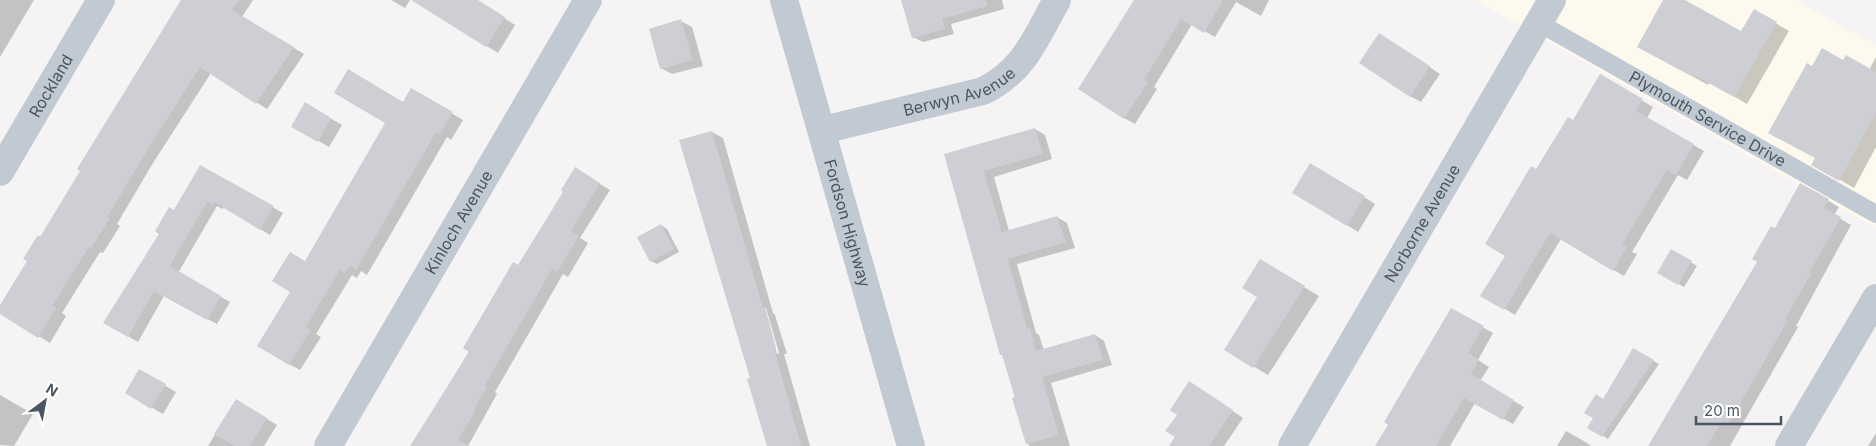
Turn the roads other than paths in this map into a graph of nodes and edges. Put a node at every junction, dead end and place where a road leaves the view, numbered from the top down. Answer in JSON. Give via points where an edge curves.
{"nodes":[{"id":1,"x":101,"y":0,"type":"edge"},
{"id":2,"x":588,"y":0,"type":"edge"},
{"id":3,"x":784,"y":0,"type":"edge"},
{"id":4,"x":1057,"y":0,"type":"edge"},
{"id":5,"x":1552,"y":0,"type":"edge"},
{"id":6,"x":1539,"y":24,"type":"junction"},
{"id":7,"x":823,"y":130,"type":"junction"},
{"id":8,"x":0,"y":172,"type":"edge"},
{"id":9,"x":1876,"y":214,"type":"edge"},
{"id":10,"x":1876,"y":298,"type":"edge"},
{"id":11,"x":328,"y":446,"type":"edge"},
{"id":12,"x":911,"y":446,"type":"edge"},
{"id":13,"x":1292,"y":446,"type":"edge"},
{"id":14,"x":1789,"y":446,"type":"edge"}],
"edges":[{"from":1,"to":8,"type":"street","name":"Rockland"},
{"from":2,"to":11,"type":"street","name":"Kinloch Avenue"},
{"from":3,"to":7,"type":"street","name":"Fordson Highway"},
{"from":4,"to":7,"type":"street","name":"Berwyn Avenue","via":[[1026,55],[1001,82],[983,91]]},
{"from":5,"to":6,"type":"street","name":"Norborne Avenue"},
{"from":6,"to":9,"type":"lane","name":"Plymouth Service Drive"},
{"from":6,"to":13,"type":"street","name":"Norborne Avenue"},
{"from":7,"to":12,"type":"street","name":"Fordson Highway"},
{"from":10,"to":14,"type":"street"}]}
